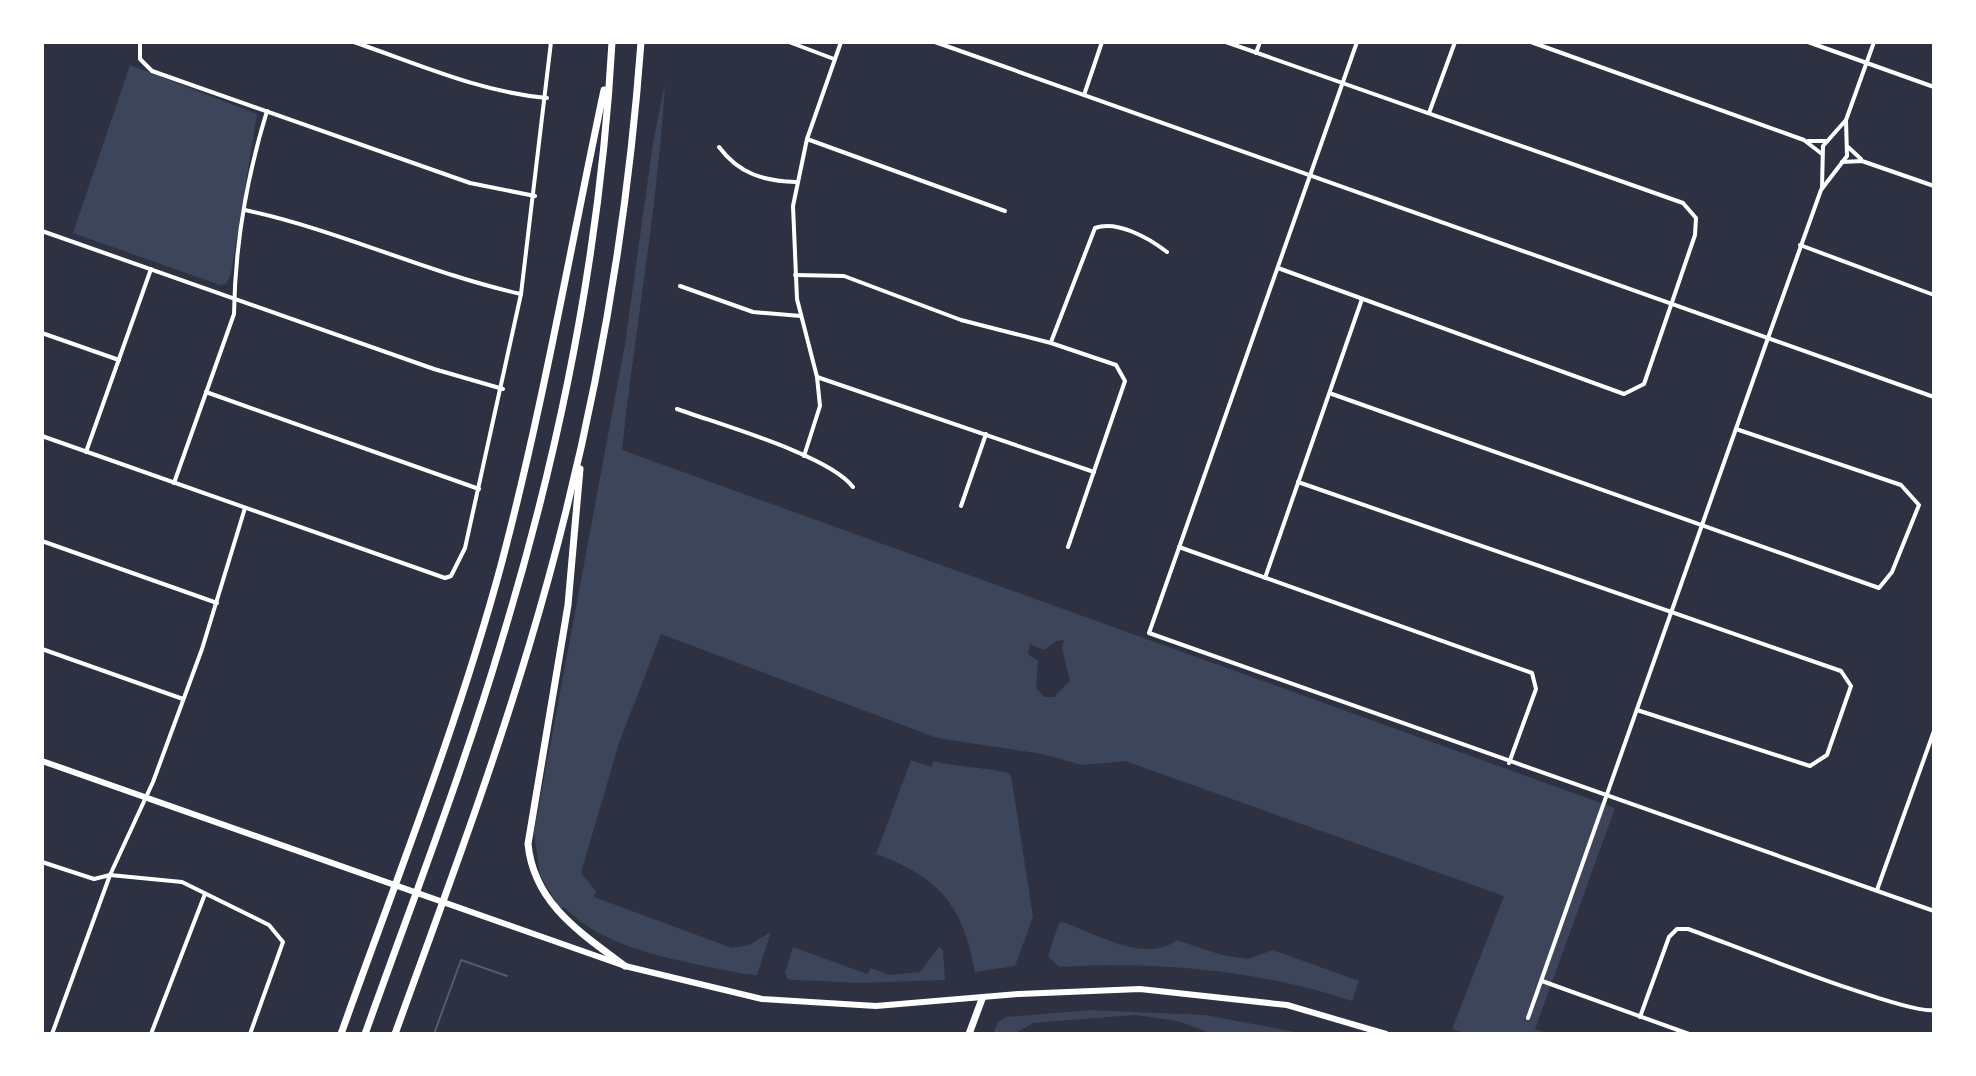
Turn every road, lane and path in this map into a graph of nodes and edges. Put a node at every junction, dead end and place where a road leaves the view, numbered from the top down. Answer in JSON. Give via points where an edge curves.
{"nodes":[{"id":1,"x":140,"y":42,"type":"edge"},
{"id":2,"x":354,"y":42,"type":"edge"},
{"id":3,"x":551,"y":42,"type":"edge"},
{"id":4,"x":612,"y":42,"type":"edge"},
{"id":5,"x":641,"y":42,"type":"edge"},
{"id":6,"x":789,"y":42,"type":"edge"},
{"id":7,"x":841,"y":42,"type":"edge"},
{"id":8,"x":935,"y":42,"type":"edge"},
{"id":9,"x":1102,"y":42,"type":"edge"},
{"id":10,"x":1226,"y":42,"type":"edge"},
{"id":11,"x":1260,"y":42,"type":"edge"},
{"id":12,"x":1357,"y":42,"type":"edge"},
{"id":13,"x":1455,"y":42,"type":"edge"},
{"id":14,"x":1531,"y":42,"type":"edge"},
{"id":15,"x":1808,"y":42,"type":"edge"},
{"id":16,"x":1874,"y":42,"type":"edge"},
{"id":17,"x":1256,"y":53,"type":"junction"},
{"id":18,"x":834,"y":59,"type":"junction"},
{"id":19,"x":611,"y":60,"type":"junction"},
{"id":20,"x":1866,"y":63,"type":"junction"},
{"id":21,"x":1343,"y":83,"type":"junction"},
{"id":22,"x":1934,"y":87,"type":"edge"},
{"id":23,"x":1084,"y":95,"type":"junction"},
{"id":24,"x":547,"y":98,"type":"junction"},
{"id":25,"x":267,"y":111,"type":"junction"},
{"id":26,"x":1429,"y":113,"type":"junction"},
{"id":27,"x":1846,"y":120,"type":"junction"},
{"id":28,"x":807,"y":139,"type":"junction"},
{"id":29,"x":1829,"y":139,"type":"junction"},
{"id":30,"x":1806,"y":141,"type":"junction"},
{"id":31,"x":1847,"y":145,"type":"junction"},
{"id":32,"x":719,"y":147,"type":"dead end"},
{"id":33,"x":1823,"y":155,"type":"junction"},
{"id":34,"x":1862,"y":161,"type":"junction"},
{"id":35,"x":1841,"y":163,"type":"junction"},
{"id":36,"x":1310,"y":176,"type":"junction"},
{"id":37,"x":796,"y":182,"type":"junction"},
{"id":38,"x":1934,"y":186,"type":"edge"},
{"id":39,"x":1821,"y":190,"type":"junction"},
{"id":40,"x":535,"y":196,"type":"junction"},
{"id":41,"x":245,"y":210,"type":"junction"},
{"id":42,"x":1005,"y":211,"type":"dead end"},
{"id":43,"x":42,"y":231,"type":"edge"},
{"id":44,"x":1800,"y":245,"type":"junction"},
{"id":45,"x":1167,"y":252,"type":"dead end"},
{"id":46,"x":1278,"y":268,"type":"junction"},
{"id":47,"x":151,"y":269,"type":"junction"},
{"id":48,"x":795,"y":275,"type":"junction"},
{"id":49,"x":680,"y":286,"type":"dead end"},
{"id":50,"x":521,"y":294,"type":"junction"},
{"id":51,"x":1934,"y":295,"type":"edge"},
{"id":52,"x":234,"y":299,"type":"junction"},
{"id":53,"x":1362,"y":299,"type":"junction"},
{"id":54,"x":1672,"y":302,"type":"junction"},
{"id":55,"x":801,"y":316,"type":"junction"},
{"id":56,"x":42,"y":333,"type":"edge"},
{"id":57,"x":1768,"y":338,"type":"junction"},
{"id":58,"x":1051,"y":343,"type":"junction"},
{"id":59,"x":119,"y":360,"type":"junction"},
{"id":60,"x":817,"y":377,"type":"junction"},
{"id":61,"x":503,"y":389,"type":"junction"},
{"id":62,"x":206,"y":392,"type":"junction"},
{"id":63,"x":1332,"y":394,"type":"junction"},
{"id":64,"x":1934,"y":397,"type":"edge"},
{"id":65,"x":677,"y":409,"type":"dead end"},
{"id":66,"x":1736,"y":429,"type":"junction"},
{"id":67,"x":986,"y":434,"type":"junction"},
{"id":68,"x":42,"y":436,"type":"edge"},
{"id":69,"x":582,"y":442,"type":"junction"},
{"id":70,"x":86,"y":452,"type":"junction"},
{"id":71,"x":804,"y":456,"type":"junction"},
{"id":72,"x":1094,"y":472,"type":"junction"},
{"id":73,"x":1298,"y":482,"type":"junction"},
{"id":74,"x":174,"y":483,"type":"junction"},
{"id":75,"x":853,"y":487,"type":"dead end"},
{"id":76,"x":479,"y":489,"type":"junction"},
{"id":77,"x":961,"y":506,"type":"dead end"},
{"id":78,"x":245,"y":508,"type":"junction"},
{"id":79,"x":1699,"y":526,"type":"junction"},
{"id":80,"x":42,"y":541,"type":"edge"},
{"id":81,"x":1068,"y":547,"type":"dead end"},
{"id":82,"x":1179,"y":547,"type":"junction"},
{"id":83,"x":1265,"y":578,"type":"junction"},
{"id":84,"x":217,"y":603,"type":"junction"},
{"id":85,"x":1671,"y":612,"type":"junction"},
{"id":86,"x":42,"y":649,"type":"edge"},
{"id":87,"x":183,"y":699,"type":"junction"},
{"id":88,"x":1637,"y":710,"type":"junction"},
{"id":89,"x":1934,"y":731,"type":"edge"},
{"id":90,"x":42,"y":761,"type":"edge"},
{"id":91,"x":1509,"y":763,"type":"junction"},
{"id":92,"x":145,"y":797,"type":"junction"},
{"id":93,"x":1607,"y":797,"type":"junction"},
{"id":94,"x":42,"y":862,"type":"edge"},
{"id":95,"x":110,"y":875,"type":"junction"},
{"id":96,"x":1877,"y":890,"type":"junction"},
{"id":97,"x":205,"y":894,"type":"junction"},
{"id":98,"x":1934,"y":911,"type":"edge"},
{"id":99,"x":625,"y":966,"type":"junction"},
{"id":100,"x":1542,"y":981,"type":"junction"},
{"id":101,"x":982,"y":999,"type":"junction"},
{"id":102,"x":1934,"y":1010,"type":"edge"},
{"id":103,"x":1640,"y":1017,"type":"junction"},
{"id":104,"x":1528,"y":1018,"type":"dead end"},
{"id":105,"x":52,"y":1034,"type":"edge"},
{"id":106,"x":151,"y":1034,"type":"edge"},
{"id":107,"x":250,"y":1034,"type":"edge"},
{"id":108,"x":341,"y":1034,"type":"edge"},
{"id":109,"x":365,"y":1034,"type":"edge"},
{"id":110,"x":395,"y":1034,"type":"edge"},
{"id":111,"x":969,"y":1034,"type":"edge"},
{"id":112,"x":1386,"y":1034,"type":"edge"},
{"id":113,"x":1689,"y":1034,"type":"edge"}],
"edges":[{"from":1,"to":25,"type":"street","via":[[139,57],[152,71]]},
{"from":2,"to":24,"type":"street","via":[[510,95]]},
{"from":3,"to":24,"type":"street"},
{"from":4,"to":19,"type":"highway"},
{"from":5,"to":69,"type":"highway","via":[[619,241]]},
{"from":6,"to":18,"type":"street"},
{"from":7,"to":18,"type":"street"},
{"from":8,"to":23,"type":"street"},
{"from":9,"to":23,"type":"street"},
{"from":10,"to":17,"type":"street"},
{"from":11,"to":17,"type":"street"},
{"from":12,"to":21,"type":"street"},
{"from":13,"to":26,"type":"street"},
{"from":14,"to":30,"type":"street"},
{"from":15,"to":20,"type":"street"},
{"from":16,"to":20,"type":"street"},
{"from":17,"to":21,"type":"street"},
{"from":18,"to":28,"type":"street"},
{"from":19,"to":108,"type":"highway","via":[[513,519],[468,675]]},
{"from":19,"to":109,"type":"highway","via":[[592,236],[550,458],[501,646]]},
{"from":20,"to":22,"type":"street"},
{"from":20,"to":27,"type":"street"},
{"from":21,"to":26,"type":"street"},
{"from":21,"to":36,"type":"street"},
{"from":23,"to":36,"type":"street"},
{"from":24,"to":40,"type":"street"},
{"from":25,"to":40,"type":"street","via":[[470,183]]},
{"from":25,"to":41,"type":"street"},
{"from":26,"to":54,"type":"street","via":[[1683,203],[1696,218],[1695,235]]},
{"from":27,"to":29,"type":"street"},
{"from":27,"to":31,"type":"street"},
{"from":28,"to":37,"type":"street"},
{"from":28,"to":42,"type":"street"},
{"from":29,"to":30,"type":"street"},
{"from":29,"to":31,"type":"street"},
{"from":29,"to":33,"type":"street"},
{"from":30,"to":33,"type":"street"},
{"from":31,"to":34,"type":"street"},
{"from":31,"to":35,"type":"street"},
{"from":32,"to":37,"type":"street","via":[[765,181]]},
{"from":33,"to":35,"type":"street","via":[[1832,164]]},
{"from":33,"to":39,"type":"street"},
{"from":34,"to":35,"type":"street"},
{"from":34,"to":38,"type":"street"},
{"from":35,"to":39,"type":"street"},
{"from":36,"to":46,"type":"street"},
{"from":36,"to":54,"type":"street"},
{"from":37,"to":48,"type":"street"},
{"from":39,"to":44,"type":"street"},
{"from":40,"to":50,"type":"street"},
{"from":41,"to":50,"type":"street","via":[[314,227],[467,282]]},
{"from":41,"to":52,"type":"street"},
{"from":43,"to":47,"type":"street"},
{"from":44,"to":51,"type":"street"},
{"from":44,"to":57,"type":"street"},
{"from":45,"to":58,"type":"street","via":[[1106,224],[1093,233]]},
{"from":46,"to":53,"type":"street"},
{"from":46,"to":82,"type":"street"},
{"from":47,"to":52,"type":"street"},
{"from":47,"to":59,"type":"street"},
{"from":48,"to":55,"type":"street"},
{"from":48,"to":58,"type":"street","via":[[844,276],[961,320]]},
{"from":49,"to":55,"type":"street","via":[[753,312]]},
{"from":50,"to":61,"type":"street"},
{"from":52,"to":61,"type":"street"},
{"from":52,"to":62,"type":"street","via":[[234,314]]},
{"from":53,"to":54,"type":"street","via":[[1624,394],[1644,384]]},
{"from":53,"to":63,"type":"street"},
{"from":54,"to":57,"type":"street"},
{"from":55,"to":60,"type":"street"},
{"from":56,"to":59,"type":"street"},
{"from":57,"to":64,"type":"street"},
{"from":57,"to":66,"type":"street"},
{"from":58,"to":72,"type":"street","via":[[1116,365],[1125,381]]},
{"from":59,"to":70,"type":"street"},
{"from":60,"to":67,"type":"street"},
{"from":60,"to":71,"type":"street","via":[[820,406]]},
{"from":61,"to":76,"type":"street"},
{"from":62,"to":74,"type":"street"},
{"from":62,"to":76,"type":"street"},
{"from":63,"to":73,"type":"street"},
{"from":63,"to":79,"type":"street"},
{"from":65,"to":71,"type":"street"},
{"from":66,"to":79,"type":"street"},
{"from":66,"to":79,"type":"street","via":[[1901,485],[1919,505],[1892,572],[1879,588]]},
{"from":67,"to":72,"type":"street"},
{"from":67,"to":77,"type":"street"},
{"from":68,"to":70,"type":"street"},
{"from":69,"to":99,"type":"highway","via":[[568,605],[528,844],[536,879],[558,914]]},
{"from":69,"to":110,"type":"highway","via":[[529,648]]},
{"from":70,"to":74,"type":"street"},
{"from":71,"to":75,"type":"street","via":[[843,474]]},
{"from":72,"to":81,"type":"street"},
{"from":73,"to":83,"type":"street"},
{"from":73,"to":85,"type":"street"},
{"from":74,"to":78,"type":"street"},
{"from":76,"to":78,"type":"street","via":[[465,548],[445,578]]},
{"from":78,"to":84,"type":"street"},
{"from":79,"to":85,"type":"street"},
{"from":80,"to":84,"type":"street"},
{"from":82,"to":83,"type":"street"},
{"from":82,"to":91,"type":"street","via":[[1149,633]]},
{"from":83,"to":91,"type":"street","via":[[1532,673],[1536,689]]},
{"from":84,"to":87,"type":"street"},
{"from":85,"to":88,"type":"street"},
{"from":85,"to":88,"type":"street","via":[[1841,671],[1851,686],[1827,755],[1810,766]]},
{"from":86,"to":87,"type":"street"},
{"from":87,"to":92,"type":"street"},
{"from":88,"to":93,"type":"street"},
{"from":89,"to":96,"type":"street"},
{"from":90,"to":92,"type":"main road"},
{"from":91,"to":93,"type":"street"},
{"from":92,"to":95,"type":"street"},
{"from":92,"to":99,"type":"main road"},
{"from":93,"to":96,"type":"street"},
{"from":93,"to":100,"type":"street"},
{"from":94,"to":95,"type":"street","via":[[94,879]]},
{"from":95,"to":97,"type":"street","via":[[182,882]]},
{"from":95,"to":105,"type":"street"},
{"from":96,"to":98,"type":"street"},
{"from":97,"to":106,"type":"street"},
{"from":97,"to":107,"type":"street","via":[[269,925],[283,942]]},
{"from":99,"to":101,"type":"main road","via":[[695,986],[791,1002],[876,1006]]},
{"from":100,"to":103,"type":"street"},
{"from":100,"to":104,"type":"street"},
{"from":101,"to":111,"type":"highway"},
{"from":101,"to":112,"type":"main road","via":[[1110,989],[1212,995],[1287,1005]]},
{"from":102,"to":103,"type":"street","via":[[1925,1012],[1677,929],[1669,937]]},
{"from":103,"to":113,"type":"street"}]}
